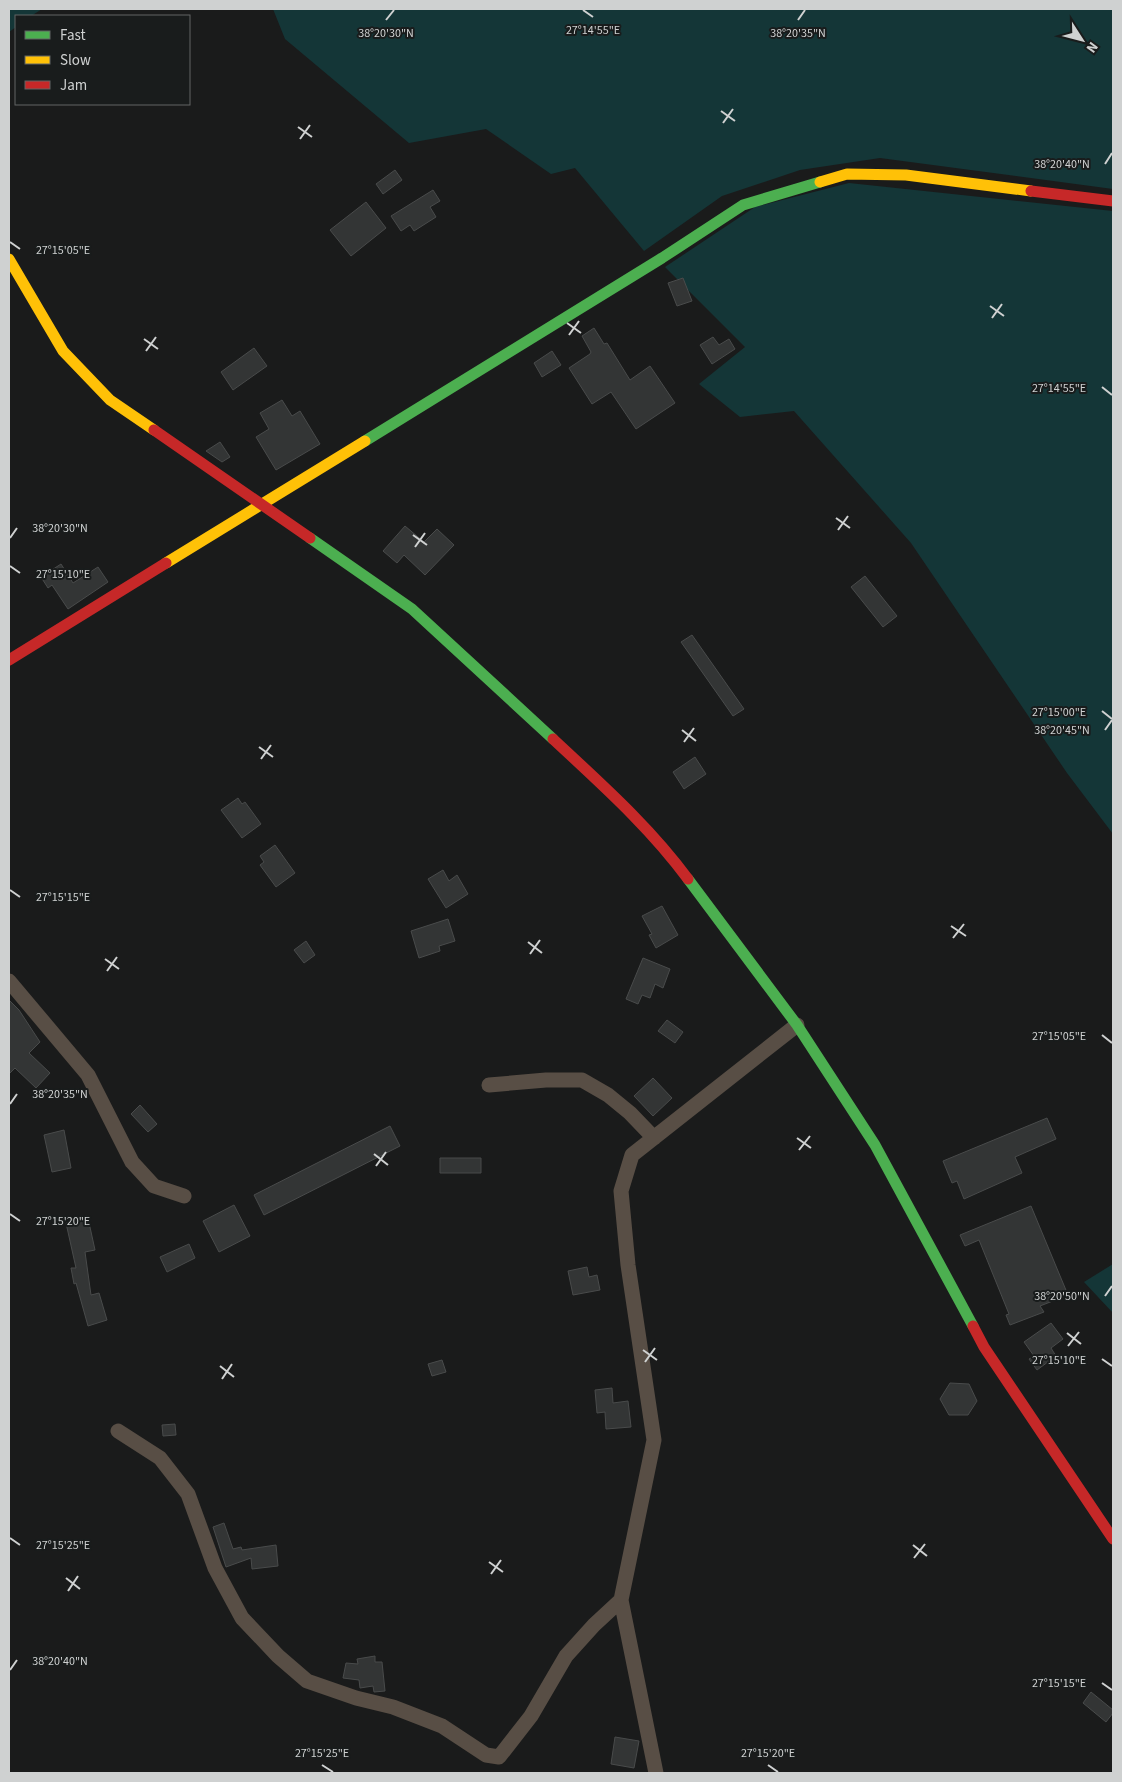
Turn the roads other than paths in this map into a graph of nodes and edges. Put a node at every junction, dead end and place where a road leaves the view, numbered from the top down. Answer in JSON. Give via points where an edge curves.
{"nodes":[{"id":1,"x":1113,"y":201,"type":"edge"},
{"id":2,"x":9,"y":259,"type":"edge"},
{"id":3,"x":260,"y":505,"type":"junction"},
{"id":4,"x":9,"y":660,"type":"edge"},
{"id":5,"x":9,"y":981,"type":"edge"},
{"id":6,"x":797,"y":1025,"type":"junction"},
{"id":7,"x":489,"y":1085,"type":"dead end"},
{"id":8,"x":654,"y":1138,"type":"junction"},
{"id":9,"x":184,"y":1196,"type":"dead end"},
{"id":10,"x":118,"y":1430,"type":"dead end"},
{"id":11,"x":1113,"y":1539,"type":"edge"},
{"id":12,"x":621,"y":1600,"type":"junction"},
{"id":13,"x":656,"y":1773,"type":"edge"}],
"edges":[{"from":1,"to":3,"type":"street","via":[[906,176],[848,174],[743,205]]},
{"from":2,"to":3,"type":"street","via":[[63,351],[110,400]]},
{"from":3,"to":4,"type":"street"},
{"from":3,"to":6,"type":"street","via":[[412,609],[619,800],[668,852]]},
{"from":5,"to":9,"type":"street","via":[[88,1075],[132,1162],[154,1186]]},
{"from":6,"to":8,"type":"street"},
{"from":6,"to":11,"type":"street","via":[[876,1144],[984,1347]]},
{"from":7,"to":8,"type":"street","via":[[582,1080],[608,1095]]},
{"from":8,"to":12,"type":"street","via":[[632,1156],[621,1191],[628,1265],[654,1440]]},
{"from":10,"to":12,"type":"street","via":[[160,1458],[188,1494],[215,1568],[242,1618],[278,1656],[307,1681],[393,1707],[442,1726],[486,1755],[499,1756],[531,1716],[566,1656]]},
{"from":12,"to":13,"type":"street"}]}
